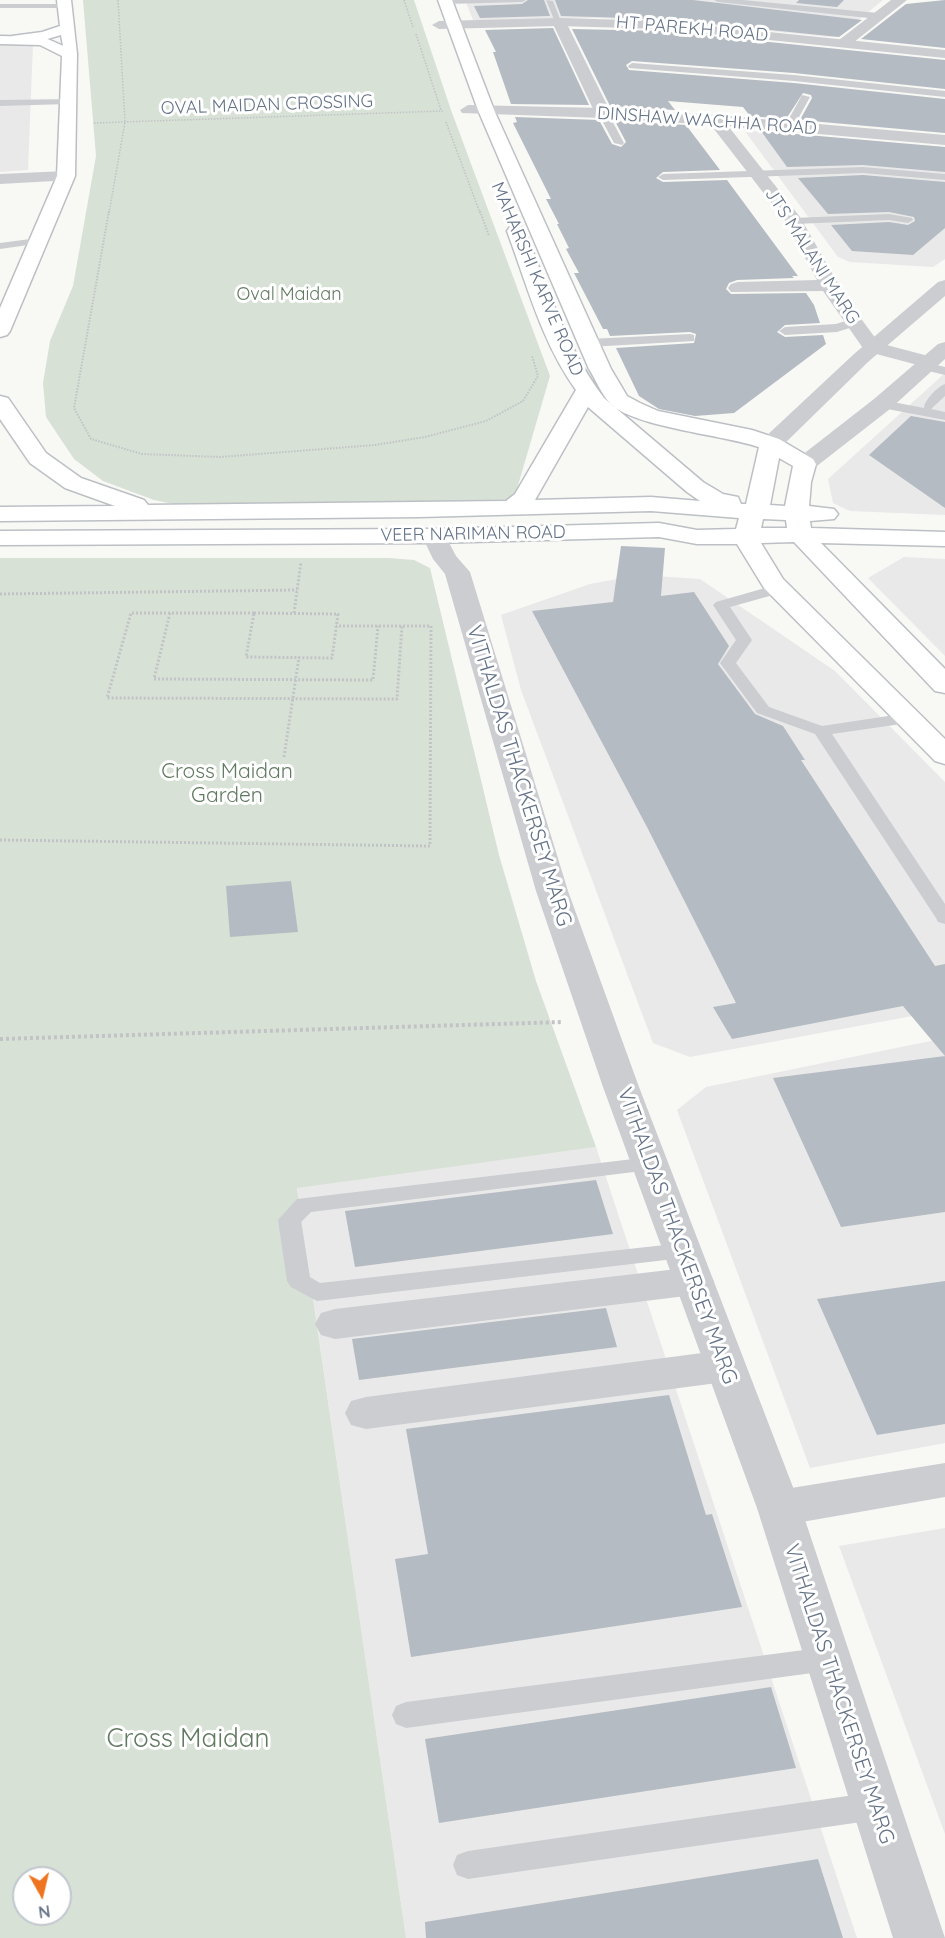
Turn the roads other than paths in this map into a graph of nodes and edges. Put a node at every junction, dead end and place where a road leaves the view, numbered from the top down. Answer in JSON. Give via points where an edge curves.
{"nodes":[{"id":1,"x":522,"y":0,"type":"edge"},
{"id":2,"x":718,"y":0,"type":"edge"},
{"id":3,"x":900,"y":0,"type":"edge"},
{"id":4,"x":440,"y":1,"type":"edge"},
{"id":5,"x":549,"y":1,"type":"edge"},
{"id":6,"x":64,"y":3,"type":"edge"},
{"id":7,"x":0,"y":6,"type":"edge"},
{"id":8,"x":878,"y":16,"type":"junction"},
{"id":9,"x":559,"y":22,"type":"junction"},
{"id":10,"x":446,"y":24,"type":"junction"},
{"id":11,"x":67,"y":28,"type":"junction"},
{"id":12,"x":17,"y":39,"type":"junction"},
{"id":13,"x":0,"y":40,"type":"edge"},
{"id":14,"x":844,"y":43,"type":"junction"},
{"id":15,"x":70,"y":54,"type":"junction"},
{"id":16,"x":945,"y":54,"type":"edge"},
{"id":17,"x":449,"y":55,"type":"dead end"},
{"id":18,"x":632,"y":66,"type":"dead end"},
{"id":19,"x":945,"y":94,"type":"edge"},
{"id":20,"x":805,"y":97,"type":"dead end"},
{"id":21,"x":68,"y":100,"type":"junction"},
{"id":22,"x":0,"y":103,"type":"edge"},
{"id":23,"x":472,"y":105,"type":"junction"},
{"id":24,"x":603,"y":113,"type":"junction"},
{"id":25,"x":715,"y":120,"type":"junction"},
{"id":26,"x":790,"y":126,"type":"junction"},
{"id":27,"x":945,"y":140,"type":"edge"},
{"id":28,"x":619,"y":143,"type":"dead end"},
{"id":29,"x":757,"y":173,"type":"junction"},
{"id":30,"x":66,"y":176,"type":"junction"},
{"id":31,"x":663,"y":177,"type":"dead end"},
{"id":32,"x":945,"y":177,"type":"edge"},
{"id":33,"x":0,"y":179,"type":"edge"},
{"id":34,"x":499,"y":188,"type":"dead end"},
{"id":35,"x":508,"y":210,"type":"dead end"},
{"id":36,"x":908,"y":220,"type":"dead end"},
{"id":37,"x":794,"y":221,"type":"junction"},
{"id":38,"x":38,"y":241,"type":"junction"},
{"id":39,"x":0,"y":246,"type":"edge"},
{"id":40,"x":828,"y":285,"type":"junction"},
{"id":41,"x":945,"y":286,"type":"edge"},
{"id":42,"x":738,"y":288,"type":"dead end"},
{"id":43,"x":855,"y":322,"type":"junction"},
{"id":44,"x":0,"y":331,"type":"edge"},
{"id":45,"x":785,"y":331,"type":"dead end"},
{"id":46,"x":690,"y":338,"type":"dead end"},
{"id":47,"x":589,"y":343,"type":"junction"},
{"id":48,"x":872,"y":347,"type":"junction"},
{"id":49,"x":938,"y":359,"type":"edge"},
{"id":50,"x":945,"y":388,"type":"edge"},
{"id":51,"x":586,"y":391,"type":"junction"},
{"id":52,"x":885,"y":401,"type":"junction"},
{"id":53,"x":0,"y":403,"type":"edge"},
{"id":54,"x":929,"y":406,"type":"junction"},
{"id":55,"x":945,"y":409,"type":"edge"},
{"id":56,"x":945,"y":416,"type":"edge"},
{"id":57,"x":771,"y":444,"type":"junction"},
{"id":58,"x":805,"y":464,"type":"junction"},
{"id":59,"x":512,"y":508,"type":"junction"},
{"id":60,"x":756,"y":509,"type":"junction"},
{"id":61,"x":160,"y":513,"type":"junction"},
{"id":62,"x":0,"y":514,"type":"edge"},
{"id":63,"x":945,"y":519,"type":"edge"},
{"id":64,"x":797,"y":524,"type":"junction"},
{"id":65,"x":434,"y":536,"type":"junction"},
{"id":66,"x":697,"y":537,"type":"junction"},
{"id":67,"x":0,"y":538,"type":"edge"},
{"id":68,"x":746,"y":538,"type":"junction"},
{"id":69,"x":945,"y":539,"type":"edge"},
{"id":70,"x":776,"y":586,"type":"junction"},
{"id":71,"x":945,"y":685,"type":"edge"},
{"id":72,"x":908,"y":718,"type":"junction"},
{"id":73,"x":821,"y":731,"type":"junction"},
{"id":74,"x":945,"y":755,"type":"edge"},
{"id":75,"x":945,"y":918,"type":"edge"},
{"id":76,"x":650,"y":1164,"type":"junction"},
{"id":77,"x":688,"y":1266,"type":"junction"},
{"id":78,"x":335,"y":1324,"type":"dead end"},
{"id":79,"x":725,"y":1366,"type":"junction"},
{"id":80,"x":366,"y":1413,"type":"dead end"},
{"id":81,"x":945,"y":1480,"type":"edge"},
{"id":82,"x":778,"y":1508,"type":"junction"},
{"id":83,"x":827,"y":1659,"type":"junction"},
{"id":84,"x":406,"y":1715,"type":"dead end"},
{"id":85,"x":876,"y":1806,"type":"junction"},
{"id":86,"x":468,"y":1865,"type":"dead end"},
{"id":87,"x":919,"y":1938,"type":"edge"}],
"edges":[{"from":1,"to":4,"type":"lane"},
{"from":2,"to":8,"type":"lane"},
{"from":3,"to":8,"type":"street"},
{"from":4,"to":10,"type":"main road","name":"MAHARSHI KARVE ROAD"},
{"from":5,"to":9,"type":"lane"},
{"from":6,"to":7,"type":"lane"},
{"from":6,"to":11,"type":"main road"},
{"from":8,"to":14,"type":"street"},
{"from":9,"to":10,"type":"street","name":"HT PAREKH ROAD"},
{"from":9,"to":14,"type":"street","name":"HT PAREKH ROAD","via":[[662,25]]},
{"from":9,"to":24,"type":"street"},
{"from":10,"to":17,"type":"main road","name":"MAHARSHI KARVE ROAD"},
{"from":10,"to":23,"type":"main road","name":"MAHARSHI KARVE ROAD"},
{"from":11,"to":12,"type":"main road"},
{"from":11,"to":15,"type":"main road"},
{"from":12,"to":13,"type":"main road"},
{"from":12,"to":15,"type":"main road","via":[[43,41]]},
{"from":14,"to":16,"type":"street","name":"HT PAREKH ROAD"},
{"from":15,"to":21,"type":"main road"},
{"from":18,"to":19,"type":"lane"},
{"from":20,"to":26,"type":"lane"},
{"from":21,"to":22,"type":"lane"},
{"from":21,"to":30,"type":"main road"},
{"from":23,"to":24,"type":"street","name":"DINSHAW WACHHA ROAD"},
{"from":23,"to":34,"type":"main road","name":"MAHARSHI KARVE ROAD"},
{"from":23,"to":47,"type":"main road","name":"MAHARSHI KARVE ROAD"},
{"from":24,"to":25,"type":"street","name":"DINSHAW WACHHA ROAD"},
{"from":24,"to":28,"type":"lane"},
{"from":25,"to":26,"type":"street","name":"DINSHAW WACHHA ROAD"},
{"from":25,"to":29,"type":"street","name":"JTS MALANI MARG"},
{"from":26,"to":27,"type":"street","name":"DINSHAW WACHHA ROAD"},
{"from":29,"to":31,"type":"lane"},
{"from":29,"to":32,"type":"lane","via":[[863,170]]},
{"from":29,"to":37,"type":"street","name":"JTS MALANI MARG"},
{"from":30,"to":33,"type":"street"},
{"from":30,"to":38,"type":"main road"},
{"from":35,"to":51,"type":"main road","name":"MAHARSHI KARVE ROAD","via":[[561,344]]},
{"from":36,"to":37,"type":"lane","via":[[890,217]]},
{"from":37,"to":40,"type":"street","name":"JTS MALANI MARG"},
{"from":38,"to":39,"type":"lane"},
{"from":38,"to":44,"type":"main road"},
{"from":40,"to":42,"type":"street"},
{"from":40,"to":43,"type":"street","name":"JTS MALANI MARG"},
{"from":41,"to":48,"type":"street"},
{"from":43,"to":45,"type":"lane","via":[[837,328]]},
{"from":43,"to":48,"type":"street","name":"JTS MALANI MARG"},
{"from":46,"to":47,"type":"lane"},
{"from":47,"to":57,"type":"main road","name":"MAHARSHI KARVE ROAD","via":[[619,400],[632,408]]},
{"from":48,"to":49,"type":"street","name":"JTS MALANI MARG"},
{"from":48,"to":57,"type":"street"},
{"from":49,"to":52,"type":"street"},
{"from":50,"to":54,"type":"lane"},
{"from":51,"to":59,"type":"main road","via":[[524,498]]},
{"from":51,"to":60,"type":"main road","name":"MAHARSHI KARVE ROAD","via":[[695,488],[717,501]]},
{"from":52,"to":54,"type":"lane"},
{"from":52,"to":56,"type":"lane"},
{"from":52,"to":58,"type":"street"},
{"from":53,"to":61,"type":"main road","via":[[38,458],[72,483]]},
{"from":54,"to":55,"type":"lane"},
{"from":57,"to":58,"type":"main road"},
{"from":57,"to":60,"type":"main road"},
{"from":58,"to":64,"type":"main road"},
{"from":59,"to":60,"type":"main road","name":"VEER NARIMAN ROAD","via":[[651,504]]},
{"from":59,"to":61,"type":"main road","name":"VEER NARIMAN ROAD"},
{"from":60,"to":64,"type":"main road","name":"VEER NARIMAN ROAD"},
{"from":60,"to":68,"type":"main road"},
{"from":61,"to":62,"type":"main road","name":"VEER NARIMAN ROAD"},
{"from":63,"to":64,"type":"main road","name":"VEER NARIMAN ROAD"},
{"from":64,"to":68,"type":"main road","name":"VEER NARIMAN ROAD"},
{"from":64,"to":69,"type":"main road","name":"VEER NARIMAN ROAD"},
{"from":64,"to":71,"type":"main road"},
{"from":65,"to":66,"type":"main road","name":"VEER NARIMAN ROAD","via":[[659,530]]},
{"from":65,"to":67,"type":"main road","name":"VEER NARIMAN ROAD"},
{"from":65,"to":76,"type":"street","name":"VITHALDAS THACKERSEY MARG","via":[[445,559],[457,572],[552,891]]},
{"from":66,"to":68,"type":"main road","name":"VEER NARIMAN ROAD"},
{"from":66,"to":70,"type":"main road"},
{"from":68,"to":70,"type":"main road"},
{"from":70,"to":72,"type":"main road"},
{"from":70,"to":73,"type":"lane","via":[[721,605],[744,640],[728,663],[763,710]]},
{"from":72,"to":73,"type":"lane"},
{"from":72,"to":74,"type":"main road"},
{"from":73,"to":75,"type":"lane"},
{"from":76,"to":77,"type":"street","name":"VITHALDAS THACKERSEY MARG"},
{"from":76,"to":77,"type":"lane","via":[[305,1205],[289,1220],[299,1281],[317,1292]]},
{"from":77,"to":78,"type":"street"},
{"from":77,"to":79,"type":"street","name":"VITHALDAS THACKERSEY MARG"},
{"from":79,"to":80,"type":"street"},
{"from":79,"to":82,"type":"street","name":"VITHALDAS THACKERSEY MARG"},
{"from":81,"to":82,"type":"street"},
{"from":82,"to":83,"type":"street","name":"VITHALDAS THACKERSEY MARG"},
{"from":83,"to":84,"type":"lane"},
{"from":83,"to":85,"type":"street","name":"VITHALDAS THACKERSEY MARG"},
{"from":85,"to":86,"type":"lane"},
{"from":85,"to":87,"type":"street","name":"VITHALDAS THACKERSEY MARG"}]}
